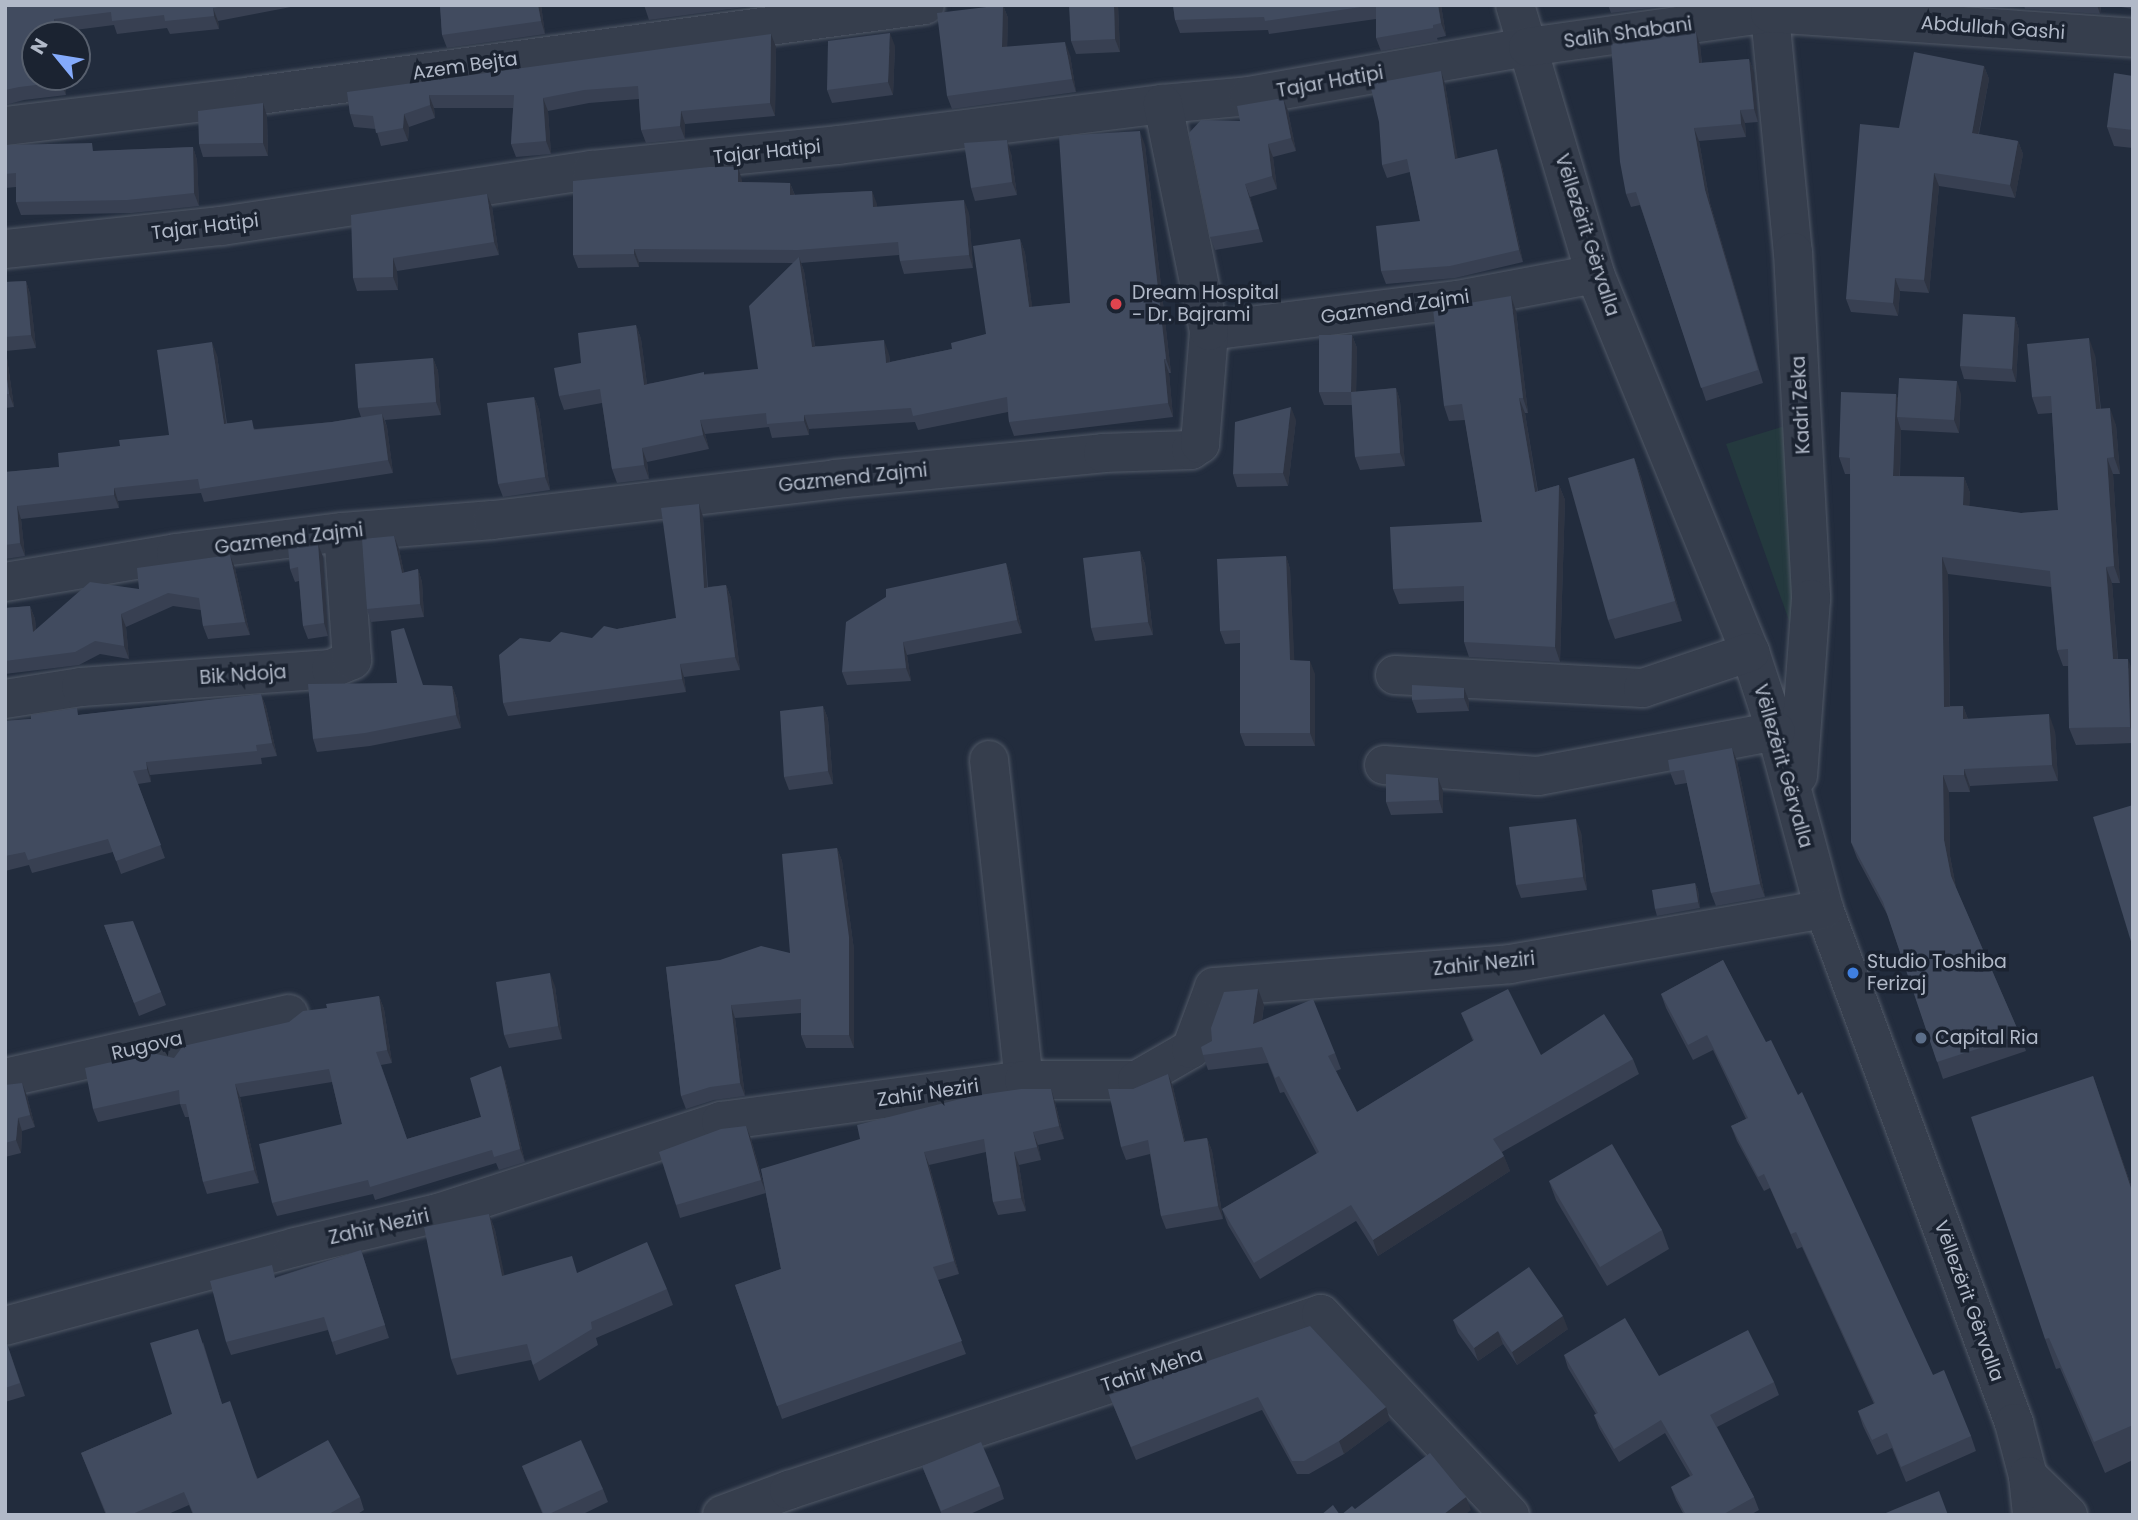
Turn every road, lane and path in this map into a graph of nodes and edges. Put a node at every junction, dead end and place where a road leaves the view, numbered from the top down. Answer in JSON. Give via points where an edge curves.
{"nodes":[{"id":1,"x":926,"y":5,"type":"edge"},
{"id":2,"x":1515,"y":5,"type":"edge"},
{"id":3,"x":1770,"y":9,"type":"edge"},
{"id":4,"x":2133,"y":38,"type":"edge"},
{"id":5,"x":1528,"y":47,"type":"junction"},
{"id":6,"x":1163,"y":104,"type":"junction"},
{"id":7,"x":5,"y":126,"type":"edge"},
{"id":8,"x":5,"y":249,"type":"edge"},
{"id":9,"x":1595,"y":274,"type":"junction"},
{"id":10,"x":1209,"y":331,"type":"junction"},
{"id":11,"x":343,"y":532,"type":"junction"},
{"id":12,"x":5,"y":582,"type":"edge"},
{"id":13,"x":1750,"y":652,"type":"junction"},
{"id":14,"x":1395,"y":675,"type":"dead end"},
{"id":15,"x":5,"y":699,"type":"edge"},
{"id":16,"x":1776,"y":731,"type":"junction"},
{"id":17,"x":989,"y":760,"type":"dead end"},
{"id":18,"x":1384,"y":765,"type":"dead end"},
{"id":19,"x":1795,"y":806,"type":"junction"},
{"id":20,"x":1824,"y":909,"type":"junction"},
{"id":21,"x":289,"y":1014,"type":"dead end"},
{"id":22,"x":5,"y":1078,"type":"edge"},
{"id":23,"x":1024,"y":1080,"type":"junction"},
{"id":24,"x":5,"y":1326,"type":"edge"},
{"id":25,"x":2028,"y":1476,"type":"junction"},
{"id":26,"x":722,"y":1515,"type":"edge"},
{"id":27,"x":1510,"y":1515,"type":"edge"},
{"id":28,"x":2032,"y":1515,"type":"edge"},
{"id":29,"x":2068,"y":1515,"type":"edge"}],
"edges":[{"from":1,"to":7,"type":"street","name":"Azem Bejta"},
{"from":2,"to":5,"type":"street","name":"Vëllezërit Gërvalla"},
{"from":3,"to":4,"type":"street","name":"Abdullah Gashi"},
{"from":3,"to":5,"type":"street","name":"Salih Shabani"},
{"from":3,"to":19,"type":"street","name":"Kadri Zeka","via":[[1793,252],[1811,599]]},
{"from":5,"to":6,"type":"street","name":"Tajar Hatipi","via":[[1249,96]]},
{"from":5,"to":9,"type":"street","name":"Vëllezërit Gërvalla"},
{"from":6,"to":8,"type":"street","name":"Tajar Hatipi","via":[[592,170],[221,226]]},
{"from":6,"to":10,"type":"street"},
{"from":9,"to":10,"type":"street","name":"Gazmend Zajmi","via":[[1458,300]]},
{"from":9,"to":13,"type":"street","name":"Vëllezërit Gërvalla"},
{"from":10,"to":11,"type":"street","name":"Gazmend Zajmi","via":[[1200,444],[1191,450],[1102,453],[493,520]]},
{"from":11,"to":12,"type":"street","name":"Gazmend Zajmi","via":[[176,553]]},
{"from":11,"to":15,"type":"street","name":"Bik Ndoja","via":[[352,660],[331,669],[81,687]]},
{"from":13,"to":14,"type":"street","via":[[1643,688]]},
{"from":13,"to":16,"type":"street","name":"Vëllezërit Gërvalla"},
{"from":16,"to":18,"type":"street","via":[[1538,776]]},
{"from":16,"to":19,"type":"street","name":"Vëllezërit Gërvalla"},
{"from":17,"to":23,"type":"street"},
{"from":19,"to":20,"type":"street","name":"Vëllezërit Gërvalla"},
{"from":20,"to":23,"type":"street","name":"Zahir Neziri","via":[[1510,964],[1214,987],[1191,1049],[1137,1080]]},
{"from":20,"to":25,"type":"street","name":"Vëllezërit Gërvalla","via":[[2014,1423]]},
{"from":21,"to":22,"type":"street","name":"Rugova"},
{"from":23,"to":24,"type":"street","name":"Zahir Neziri","via":[[721,1121],[438,1213]]},
{"from":25,"to":28,"type":"street","name":"Vëllezërit Gërvalla"},
{"from":25,"to":29,"type":"street"},
{"from":26,"to":27,"type":"street","name":"Tahir Meha","via":[[1321,1314]]}]}
